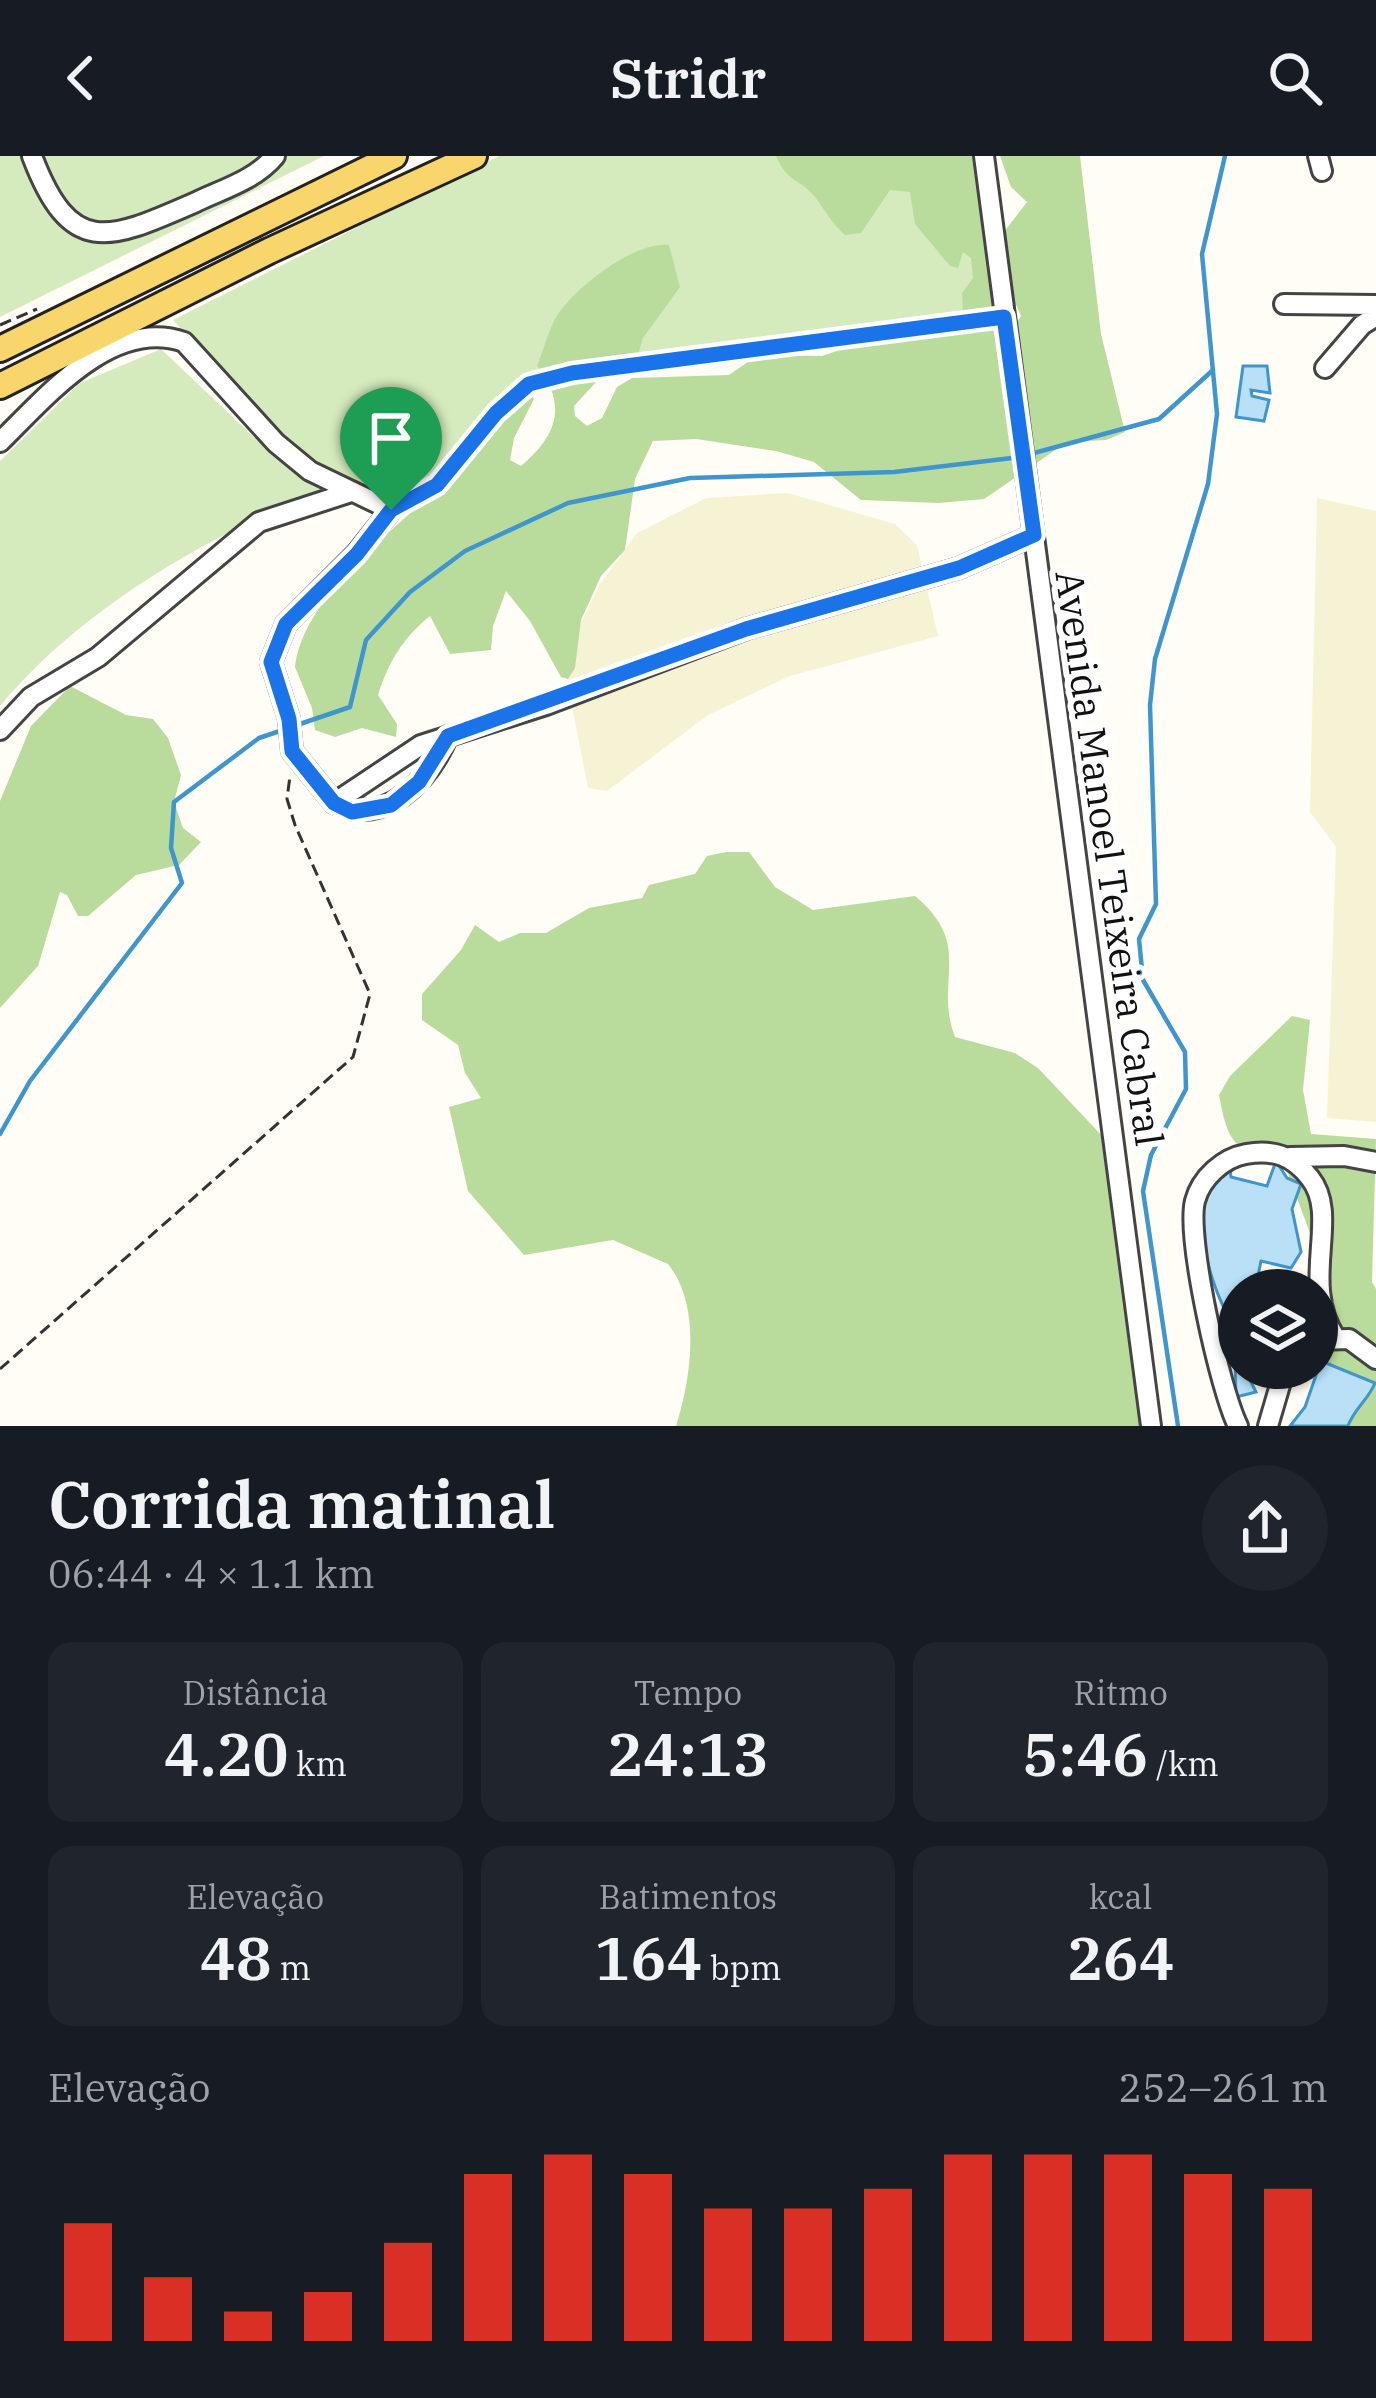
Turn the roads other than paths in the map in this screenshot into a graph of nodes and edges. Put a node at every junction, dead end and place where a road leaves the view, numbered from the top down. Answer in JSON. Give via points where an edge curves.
{"nodes":[{"id":1,"x":32,"y":156,"type":"edge"},
{"id":2,"x":275,"y":156,"type":"edge"},
{"id":3,"x":394,"y":156,"type":"edge"},
{"id":4,"x":474,"y":156,"type":"edge"},
{"id":5,"x":984,"y":156,"type":"edge"},
{"id":6,"x":1283,"y":304,"type":"dead end"},
{"id":7,"x":1376,"y":304,"type":"edge"},
{"id":8,"x":1376,"y":316,"type":"edge"},
{"id":9,"x":0,"y":349,"type":"edge"},
{"id":10,"x":1325,"y":368,"type":"dead end"},
{"id":11,"x":0,"y":386,"type":"edge"},
{"id":12,"x":0,"y":442,"type":"edge"},
{"id":13,"x":351,"y":492,"type":"junction"},
{"id":14,"x":1034,"y":535,"type":"junction"},
{"id":15,"x":0,"y":730,"type":"edge"},
{"id":16,"x":448,"y":736,"type":"junction"},
{"id":17,"x":334,"y":803,"type":"junction"},
{"id":18,"x":1290,"y":1157,"type":"junction"},
{"id":19,"x":1376,"y":1162,"type":"edge"},
{"id":20,"x":1320,"y":1269,"type":"edge"},
{"id":21,"x":1338,"y":1339,"type":"edge"},
{"id":22,"x":1376,"y":1359,"type":"edge"},
{"id":23,"x":1279,"y":1389,"type":"edge"},
{"id":24,"x":1151,"y":1426,"type":"edge"},
{"id":25,"x":1238,"y":1426,"type":"edge"},
{"id":26,"x":1268,"y":1426,"type":"edge"}],
"edges":[{"from":1,"to":2,"type":"street","via":[[51,203],[76,227],[101,235],[250,178]]},
{"from":3,"to":9,"type":"main road"},
{"from":4,"to":11,"type":"main road"},
{"from":5,"to":14,"type":"street","name":"Avenida Manoel Teixeira Cabral"},
{"from":6,"to":7,"type":"street"},
{"from":8,"to":10,"type":"street"},
{"from":12,"to":13,"type":"street","via":[[99,354],[165,335],[184,342],[276,443]]},
{"from":13,"to":15,"type":"street","via":[[259,522],[98,657],[31,697]]},
{"from":13,"to":17,"type":"street","via":[[391,510],[286,624],[271,662],[291,735]]},
{"from":14,"to":16,"type":"street","via":[[959,568],[746,629]]},
{"from":14,"to":24,"type":"street","name":"Avenida Manoel Teixeira Cabral"},
{"from":16,"to":17,"type":"street"},
{"from":16,"to":17,"type":"street","via":[[428,772],[391,805],[352,812]]},
{"from":18,"to":19,"type":"street"},
{"from":18,"to":20,"type":"street","via":[[1314,1183],[1322,1208]]},
{"from":18,"to":25,"type":"street","via":[[1232,1157],[1195,1202],[1192,1227],[1225,1397]]},
{"from":21,"to":22,"type":"street"},
{"from":23,"to":26,"type":"street"}]}
